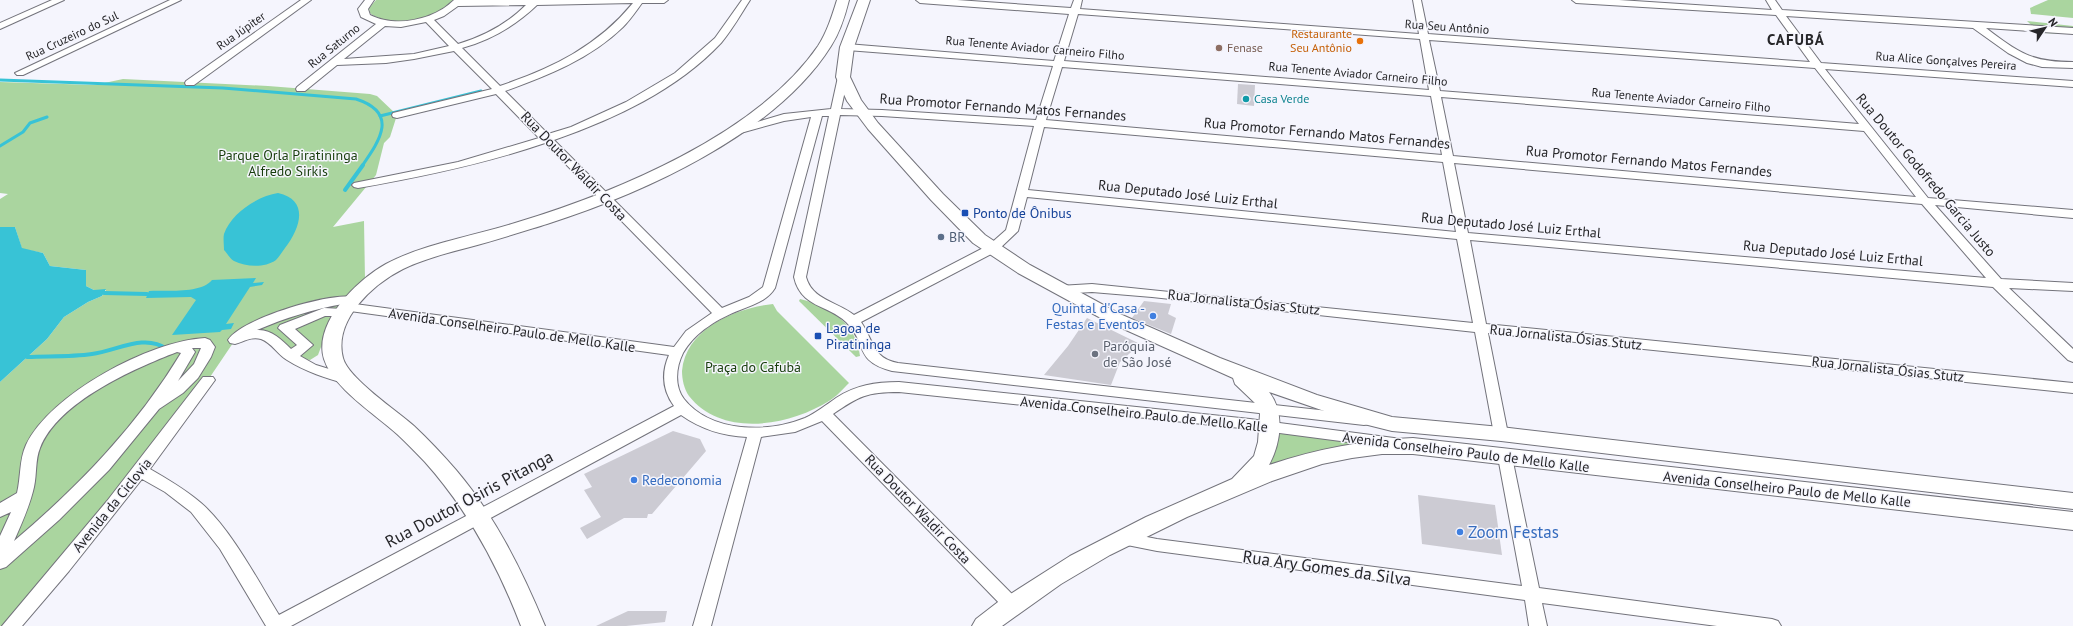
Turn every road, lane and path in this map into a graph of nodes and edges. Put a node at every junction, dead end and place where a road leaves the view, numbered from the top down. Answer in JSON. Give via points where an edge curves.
{"nodes":[{"id":1,"x":60,"y":0,"type":"edge"},
{"id":2,"x":178,"y":0,"type":"edge"},
{"id":3,"x":307,"y":0,"type":"edge"},
{"id":4,"x":366,"y":0,"type":"edge"},
{"id":5,"x":370,"y":0,"type":"edge"},
{"id":6,"x":640,"y":0,"type":"edge"},
{"id":7,"x":664,"y":0,"type":"edge"},
{"id":8,"x":746,"y":0,"type":"edge"},
{"id":9,"x":843,"y":0,"type":"edge"},
{"id":10,"x":864,"y":0,"type":"edge"},
{"id":11,"x":920,"y":0,"type":"edge"},
{"id":12,"x":1078,"y":0,"type":"edge"},
{"id":13,"x":1417,"y":0,"type":"edge"},
{"id":14,"x":1576,"y":0,"type":"edge"},
{"id":15,"x":1770,"y":0,"type":"edge"},
{"id":16,"x":536,"y":1,"type":"edge"},
{"id":17,"x":458,"y":2,"type":"edge"},
{"id":18,"x":1074,"y":11,"type":"junction"},
{"id":19,"x":1780,"y":14,"type":"junction"},
{"id":20,"x":428,"y":19,"type":"junction"},
{"id":21,"x":383,"y":23,"type":"junction"},
{"id":22,"x":0,"y":26,"type":"edge"},
{"id":23,"x":1977,"y":26,"type":"junction"},
{"id":24,"x":2073,"y":31,"type":"edge"},
{"id":25,"x":1425,"y":38,"type":"junction"},
{"id":26,"x":457,"y":47,"type":"junction"},
{"id":27,"x":847,"y":47,"type":"junction"},
{"id":28,"x":334,"y":62,"type":"junction"},
{"id":29,"x":1059,"y":63,"type":"junction"},
{"id":30,"x":2073,"y":65,"type":"edge"},
{"id":31,"x":1818,"y":66,"type":"junction"},
{"id":32,"x":20,"y":73,"type":"dead end"},
{"id":33,"x":843,"y":77,"type":"junction"},
{"id":34,"x":190,"y":83,"type":"dead end"},
{"id":35,"x":2073,"y":84,"type":"edge"},
{"id":36,"x":301,"y":89,"type":"dead end"},
{"id":37,"x":500,"y":90,"type":"junction"},
{"id":38,"x":1435,"y":93,"type":"junction"},
{"id":39,"x":836,"y":112,"type":"junction"},
{"id":40,"x":863,"y":112,"type":"junction"},
{"id":41,"x":817,"y":114,"type":"junction"},
{"id":42,"x":397,"y":115,"type":"dead end"},
{"id":43,"x":1040,"y":123,"type":"junction"},
{"id":44,"x":1866,"y":128,"type":"junction"},
{"id":45,"x":728,"y":135,"type":"junction"},
{"id":46,"x":548,"y":139,"type":"junction"},
{"id":47,"x":1448,"y":159,"type":"junction"},
{"id":48,"x":358,"y":185,"type":"dead end"},
{"id":49,"x":1022,"y":193,"type":"junction"},
{"id":50,"x":606,"y":199,"type":"junction"},
{"id":51,"x":1925,"y":200,"type":"junction"},
{"id":52,"x":2073,"y":214,"type":"edge"},
{"id":53,"x":1462,"y":236,"type":"junction"},
{"id":54,"x":993,"y":248,"type":"junction"},
{"id":55,"x":1997,"y":283,"type":"junction"},
{"id":56,"x":2073,"y":287,"type":"edge"},
{"id":57,"x":1059,"y":290,"type":"junction"},
{"id":58,"x":348,"y":307,"type":"junction"},
{"id":59,"x":301,"y":313,"type":"junction"},
{"id":60,"x":720,"y":314,"type":"junction"},
{"id":61,"x":853,"y":321,"type":"junction"},
{"id":62,"x":265,"y":322,"type":"junction"},
{"id":63,"x":1480,"y":328,"type":"junction"},
{"id":64,"x":290,"y":332,"type":"junction"},
{"id":65,"x":272,"y":339,"type":"junction"},
{"id":66,"x":178,"y":348,"type":"junction"},
{"id":67,"x":677,"y":352,"type":"junction"},
{"id":68,"x":206,"y":353,"type":"junction"},
{"id":69,"x":290,"y":356,"type":"junction"},
{"id":70,"x":2073,"y":357,"type":"edge"},
{"id":71,"x":1213,"y":363,"type":"junction"},
{"id":72,"x":179,"y":369,"type":"junction"},
{"id":73,"x":347,"y":379,"type":"junction"},
{"id":74,"x":208,"y":380,"type":"dead end"},
{"id":75,"x":2073,"y":388,"type":"edge"},
{"id":76,"x":152,"y":407,"type":"junction"},
{"id":77,"x":683,"y":408,"type":"junction"},
{"id":78,"x":824,"y":414,"type":"junction"},
{"id":79,"x":1269,"y":418,"type":"junction"},
{"id":80,"x":1392,"y":424,"type":"junction"},
{"id":81,"x":755,"y":433,"type":"junction"},
{"id":82,"x":1501,"y":434,"type":"junction"},
{"id":83,"x":1413,"y":446,"type":"junction"},
{"id":84,"x":1505,"y":457,"type":"junction"},
{"id":85,"x":141,"y":471,"type":"junction"},
{"id":86,"x":1234,"y":486,"type":"junction"},
{"id":87,"x":23,"y":498,"type":"junction"},
{"id":88,"x":2073,"y":501,"type":"edge"},
{"id":89,"x":0,"y":511,"type":"edge"},
{"id":90,"x":478,"y":516,"type":"junction"},
{"id":91,"x":2073,"y":522,"type":"edge"},
{"id":92,"x":1121,"y":538,"type":"junction"},
{"id":93,"x":0,"y":553,"type":"edge"},
{"id":94,"x":0,"y":562,"type":"edge"},
{"id":95,"x":1532,"y":596,"type":"junction"},
{"id":96,"x":1011,"y":604,"type":"junction"},
{"id":97,"x":11,"y":626,"type":"edge"},
{"id":98,"x":276,"y":626,"type":"edge"},
{"id":99,"x":533,"y":626,"type":"edge"},
{"id":100,"x":702,"y":626,"type":"edge"},
{"id":101,"x":984,"y":626,"type":"edge"},
{"id":102,"x":1538,"y":626,"type":"edge"},
{"id":103,"x":1772,"y":626,"type":"edge"}],
"edges":[{"from":1,"to":22,"type":"street"},
{"from":2,"to":32,"type":"street","name":"Rua Cruzeiro do Sul"},
{"from":3,"to":34,"type":"street","name":"Rua Júpiter"},
{"from":4,"to":5,"type":"street"},
{"from":5,"to":21,"type":"street","via":[[364,6],[364,15],[373,21]]},
{"from":6,"to":7,"type":"street"},
{"from":6,"to":16,"type":"street"},
{"from":6,"to":37,"type":"street","via":[[626,19],[598,42],[556,66]]},
{"from":8,"to":46,"type":"street","via":[[739,16],[724,35],[687,68],[634,102]]},
{"from":9,"to":45,"type":"main road","via":[[822,50],[780,95]]},
{"from":10,"to":27,"type":"main road"},
{"from":11,"to":18,"type":"street","name":"Rua Seu Antônio"},
{"from":12,"to":18,"type":"street"},
{"from":13,"to":25,"type":"street"},
{"from":14,"to":19,"type":"street"},
{"from":15,"to":19,"type":"street","name":"Rua Doutor Godofredo Garcia Justo"},
{"from":16,"to":17,"type":"street"},
{"from":16,"to":26,"type":"street","via":[[523,14],[502,28]]},
{"from":17,"to":20,"type":"street","via":[[445,12]]},
{"from":18,"to":25,"type":"street","name":"Rua Seu Antônio"},
{"from":18,"to":29,"type":"street"},
{"from":19,"to":23,"type":"street"},
{"from":19,"to":31,"type":"street","name":"Rua Doutor Godofredo Garcia Justo"},
{"from":20,"to":21,"type":"street"},
{"from":20,"to":26,"type":"street","name":"Rua Doutor Waldir Costa"},
{"from":21,"to":28,"type":"street","name":"Rua Saturno"},
{"from":23,"to":24,"type":"street"},
{"from":23,"to":30,"type":"street","via":[[2027,61]]},
{"from":25,"to":31,"type":"street","name":"Rua Seu Antônio"},
{"from":25,"to":38,"type":"street"},
{"from":26,"to":28,"type":"street","via":[[402,59]]},
{"from":26,"to":37,"type":"street","name":"Rua Doutor Waldir Costa"},
{"from":27,"to":29,"type":"street","name":"Rua Tenente Aviador Carneiro Filho"},
{"from":27,"to":33,"type":"main road"},
{"from":28,"to":36,"type":"street","name":"Rua Saturno"},
{"from":29,"to":38,"type":"street","name":"Rua Tenente Aviador Carneiro Filho"},
{"from":29,"to":43,"type":"street"},
{"from":31,"to":35,"type":"street","name":"Rua Alice Gonçalves Pereira"},
{"from":31,"to":44,"type":"street","name":"Rua Doutor Godofredo Garcia Justo"},
{"from":33,"to":39,"type":"street"},
{"from":33,"to":40,"type":"main road","via":[[854,101]]},
{"from":37,"to":42,"type":"street"},
{"from":37,"to":46,"type":"street","name":"Rua Doutor Waldir Costa"},
{"from":38,"to":44,"type":"street","name":"Rua Tenente Aviador Carneiro Filho"},
{"from":38,"to":47,"type":"street"},
{"from":39,"to":40,"type":"street","name":"Rua Promotor Fernando Matos Fernandes"},
{"from":39,"to":41,"type":"street","name":"Rua Promotor Fernando Matos Fernandes"},
{"from":39,"to":61,"type":"street","via":[[800,277],[804,291],[809,296],[835,308]]},
{"from":40,"to":43,"type":"street","name":"Rua Promotor Fernando Matos Fernandes"},
{"from":40,"to":54,"type":"main road","via":[[889,145],[937,197],[979,239]]},
{"from":41,"to":45,"type":"street","name":"Rua Promotor Fernando Matos Fernandes","via":[[752,125]]},
{"from":41,"to":60,"type":"street","via":[[771,282],[760,297]]},
{"from":43,"to":47,"type":"street","name":"Rua Promotor Fernando Matos Fernandes"},
{"from":43,"to":49,"type":"street"},
{"from":44,"to":51,"type":"street","name":"Rua Doutor Godofredo Garcia Justo"},
{"from":45,"to":50,"type":"main road","via":[[656,176]]},
{"from":46,"to":48,"type":"street","via":[[453,167]]},
{"from":46,"to":50,"type":"street","name":"Rua Doutor Waldir Costa"},
{"from":47,"to":51,"type":"street","name":"Rua Promotor Fernando Matos Fernandes"},
{"from":47,"to":53,"type":"street"},
{"from":49,"to":53,"type":"street","name":"Rua Deputado José Luiz Erthal"},
{"from":49,"to":54,"type":"street","via":[[1012,231]]},
{"from":50,"to":58,"type":"main road","via":[[414,258],[378,276],[364,287]]},
{"from":50,"to":60,"type":"street","name":"Rua Doutor Waldir Costa"},
{"from":51,"to":52,"type":"street","name":"Rua Promotor Fernando Matos Fernandes"},
{"from":51,"to":55,"type":"street","name":"Rua Doutor Godofredo Garcia Justo"},
{"from":53,"to":55,"type":"street","name":"Rua Deputado José Luiz Erthal"},
{"from":53,"to":63,"type":"street"},
{"from":54,"to":57,"type":"main road"},
{"from":54,"to":61,"type":"street"},
{"from":55,"to":56,"type":"street","name":"Rua Deputado José Luiz Erthal"},
{"from":55,"to":70,"type":"street","name":"Rua Doutor Godofredo Garcia Justo"},
{"from":57,"to":63,"type":"street","name":"Rua Jornalista Ósias Stutz","via":[[1092,288],[1152,292]]},
{"from":57,"to":71,"type":"main road"},
{"from":58,"to":59,"type":"street","name":"Avenida Conselheiro Paulo de Mello Kalle","via":[[339,300],[322,308]]},
{"from":58,"to":67,"type":"street","name":"Avenida Conselheiro Paulo de Mello Kalle"},
{"from":58,"to":73,"type":"main road","via":[[336,327],[332,350],[334,360]]},
{"from":59,"to":62,"type":"street"},
{"from":59,"to":64,"type":"street","via":[[285,328]]},
{"from":60,"to":67,"type":"street","via":[[690,334]]},
{"from":61,"to":79,"type":"street","name":"Avenida Conselheiro Paulo de Mello Kalle","via":[[861,331],[872,358],[888,365]]},
{"from":62,"to":65,"type":"street"},
{"from":62,"to":65,"type":"street","via":[[246,331],[235,340],[250,333],[262,334]]},
{"from":63,"to":75,"type":"street","name":"Rua Jornalista Ósias Stutz"},
{"from":63,"to":82,"type":"street"},
{"from":64,"to":65,"type":"street"},
{"from":64,"to":69,"type":"street","via":[[306,345]]},
{"from":65,"to":69,"type":"street"},
{"from":66,"to":68,"type":"street","via":[[198,342],[205,343],[208,347]]},
{"from":66,"to":72,"type":"street","via":[[186,349],[188,352]]},
{"from":66,"to":87,"type":"street","via":[[135,364],[63,408],[43,428],[34,445],[28,460]]},
{"from":67,"to":77,"type":"street","via":[[672,365],[671,382],[674,395]]},
{"from":68,"to":72,"type":"street"},
{"from":68,"to":76,"type":"street","via":[[184,385]]},
{"from":69,"to":73,"type":"street","via":[[311,368]]},
{"from":71,"to":79,"type":"main road","via":[[1250,385],[1262,398]]},
{"from":71,"to":80,"type":"main road","via":[[1310,400]]},
{"from":72,"to":76,"type":"street"},
{"from":73,"to":90,"type":"main road","via":[[439,463]]},
{"from":74,"to":85,"type":"street","name":"Avenida da Ciclovia"},
{"from":76,"to":94,"type":"street","via":[[123,445],[94,475],[52,517]]},
{"from":77,"to":81,"type":"street","name":"Avenida Conselheiro Paulo de Mello Kalle","via":[[700,421],[720,429]]},
{"from":77,"to":90,"type":"street","name":"Rua Doutor Osiris Pitanga"},
{"from":78,"to":79,"type":"street","name":"Avenida Conselheiro Paulo de Mello Kalle","via":[[859,392],[871,388],[899,387]]},
{"from":78,"to":81,"type":"street","name":"Avenida Conselheiro Paulo de Mello Kalle","via":[[793,427]]},
{"from":78,"to":96,"type":"street","name":"Rua Doutor Waldir Costa"},
{"from":79,"to":80,"type":"street","name":"Avenida Conselheiro Paulo de Mello Kalle"},
{"from":79,"to":83,"type":"street","name":"Avenida Conselheiro Paulo de Mello Kalle"},
{"from":79,"to":86,"type":"main road","via":[[1268,447],[1264,458]]},
{"from":80,"to":82,"type":"main road","name":"Avenida Conselheiro Paulo de Mello Kalle"},
{"from":81,"to":100,"type":"street"},
{"from":82,"to":88,"type":"main road","name":"Avenida Conselheiro Paulo de Mello Kalle"},
{"from":83,"to":84,"type":"main road","name":"Avenida Conselheiro Paulo de Mello Kalle"},
{"from":83,"to":86,"type":"main road","via":[[1385,445],[1342,451],[1307,460]]},
{"from":84,"to":91,"type":"main road","name":"Avenida Conselheiro Paulo de Mello Kalle"},
{"from":84,"to":95,"type":"street"},
{"from":85,"to":97,"type":"street","name":"Avenida da Ciclovia"},
{"from":85,"to":98,"type":"street","via":[[170,488],[196,508],[226,544]]},
{"from":86,"to":92,"type":"main road"},
{"from":87,"to":89,"type":"street"},
{"from":87,"to":93,"type":"street","via":[[16,520]]},
{"from":90,"to":98,"type":"street","name":"Rua Doutor Osiris Pitanga"},
{"from":90,"to":99,"type":"main road","via":[[513,578]]},
{"from":92,"to":95,"type":"street","name":"Rua Ary Gomes da Silva"},
{"from":92,"to":96,"type":"main road"},
{"from":95,"to":102,"type":"street"},
{"from":95,"to":103,"type":"street","name":"Rua Ary Gomes da Silva"},
{"from":96,"to":101,"type":"main road"}]}
